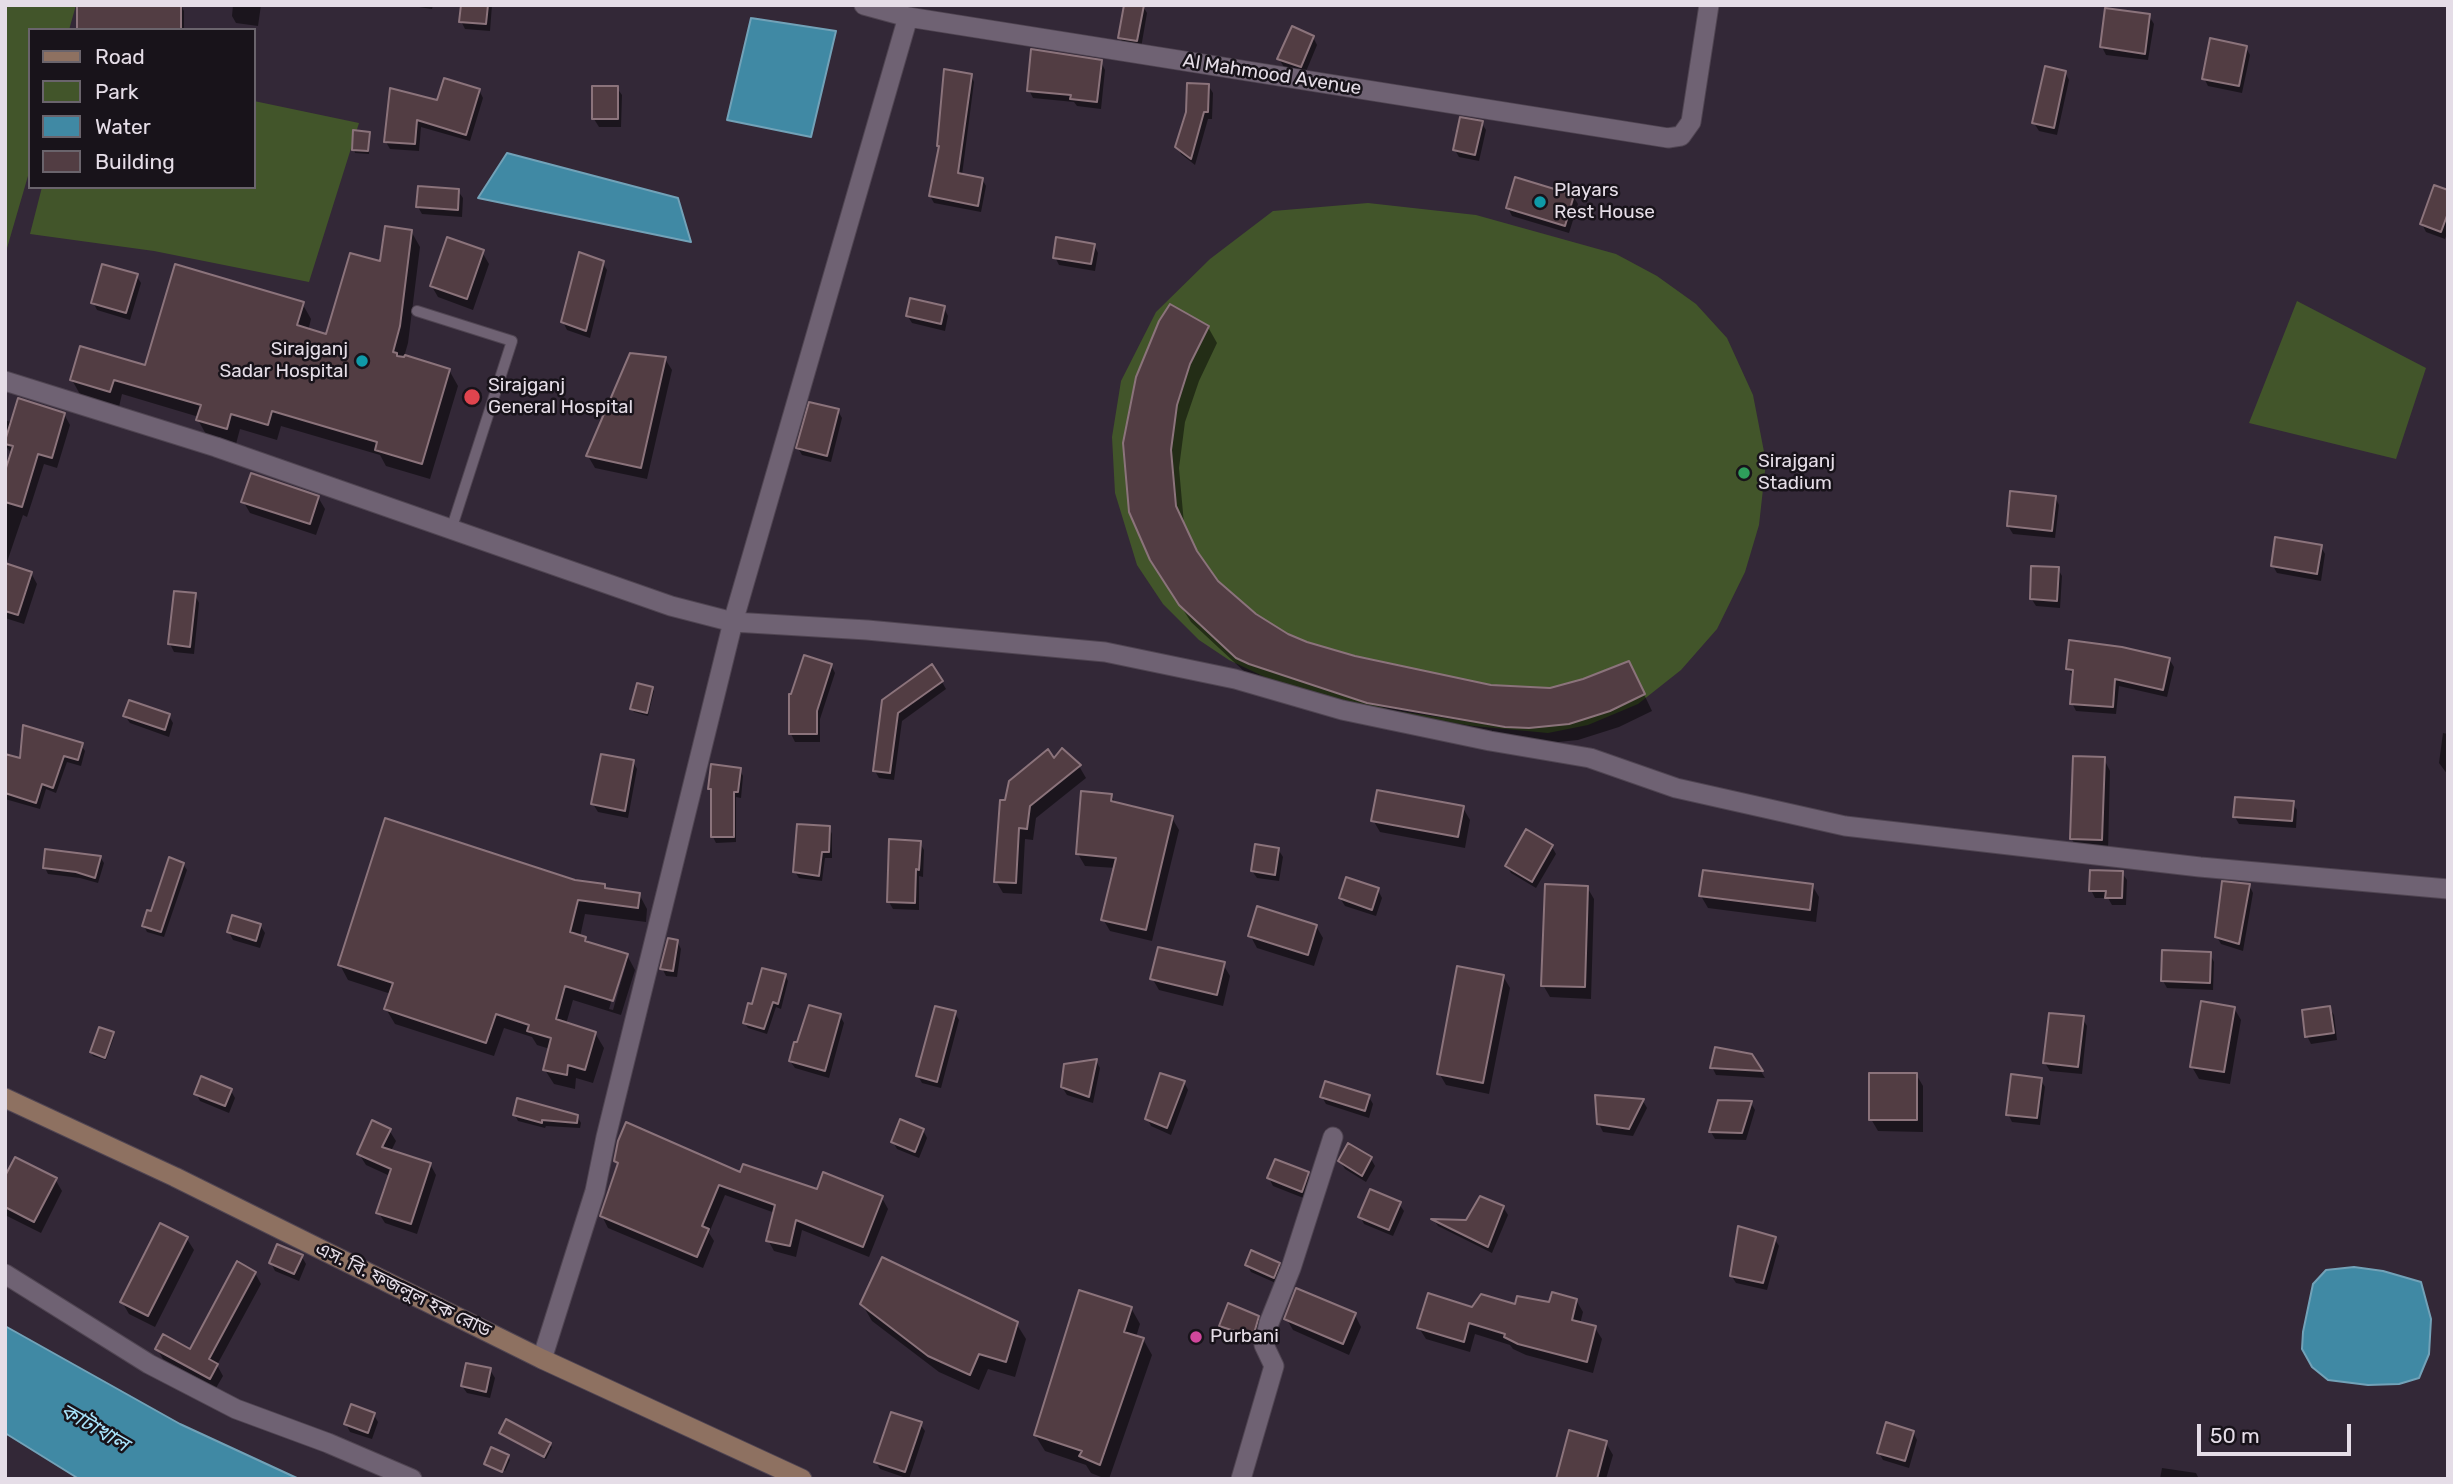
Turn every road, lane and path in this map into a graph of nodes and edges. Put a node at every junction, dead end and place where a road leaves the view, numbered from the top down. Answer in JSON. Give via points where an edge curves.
{"nodes":[{"id":1,"x":864,"y":5,"type":"edge"},
{"id":2,"x":1709,"y":5,"type":"edge"},
{"id":3,"x":908,"y":17,"type":"junction"},
{"id":4,"x":417,"y":312,"type":"dead end"},
{"id":5,"x":5,"y":381,"type":"edge"},
{"id":6,"x":451,"y":530,"type":"junction"},
{"id":7,"x":733,"y":622,"type":"junction"},
{"id":8,"x":2448,"y":890,"type":"edge"},
{"id":9,"x":5,"y":1098,"type":"edge"},
{"id":10,"x":1333,"y":1137,"type":"dead end"},
{"id":11,"x":5,"y":1274,"type":"edge"},
{"id":12,"x":542,"y":1359,"type":"junction"},
{"id":13,"x":412,"y":1479,"type":"edge"},
{"id":14,"x":802,"y":1479,"type":"edge"},
{"id":15,"x":1241,"y":1479,"type":"edge"}],
"edges":[{"from":1,"to":3,"type":"street","name":"Al Mahmood Avenue"},
{"from":2,"to":3,"type":"street","name":"Al Mahmood Avenue","via":[[1691,122],[1681,136],[1668,138]]},
{"from":3,"to":7,"type":"street"},
{"from":4,"to":6,"type":"lane","via":[[512,341]]},
{"from":5,"to":6,"type":"street","via":[[216,447]]},
{"from":6,"to":7,"type":"street","via":[[671,606]]},
{"from":7,"to":8,"type":"street","via":[[1105,652],[1235,679],[1342,710],[1590,758],[1676,788],[1845,827]]},
{"from":7,"to":12,"type":"street","via":[[595,1191]]},
{"from":9,"to":12,"type":"main road","name":"এস. বি. ফজলুল হক রোড"},
{"from":10,"to":15,"type":"street","via":[[1269,1323],[1264,1345],[1274,1366]]},
{"from":11,"to":13,"type":"street","via":[[149,1364],[236,1409]]},
{"from":12,"to":14,"type":"main road","name":"এস. বি. ফজলুল হক রোড"}]}
